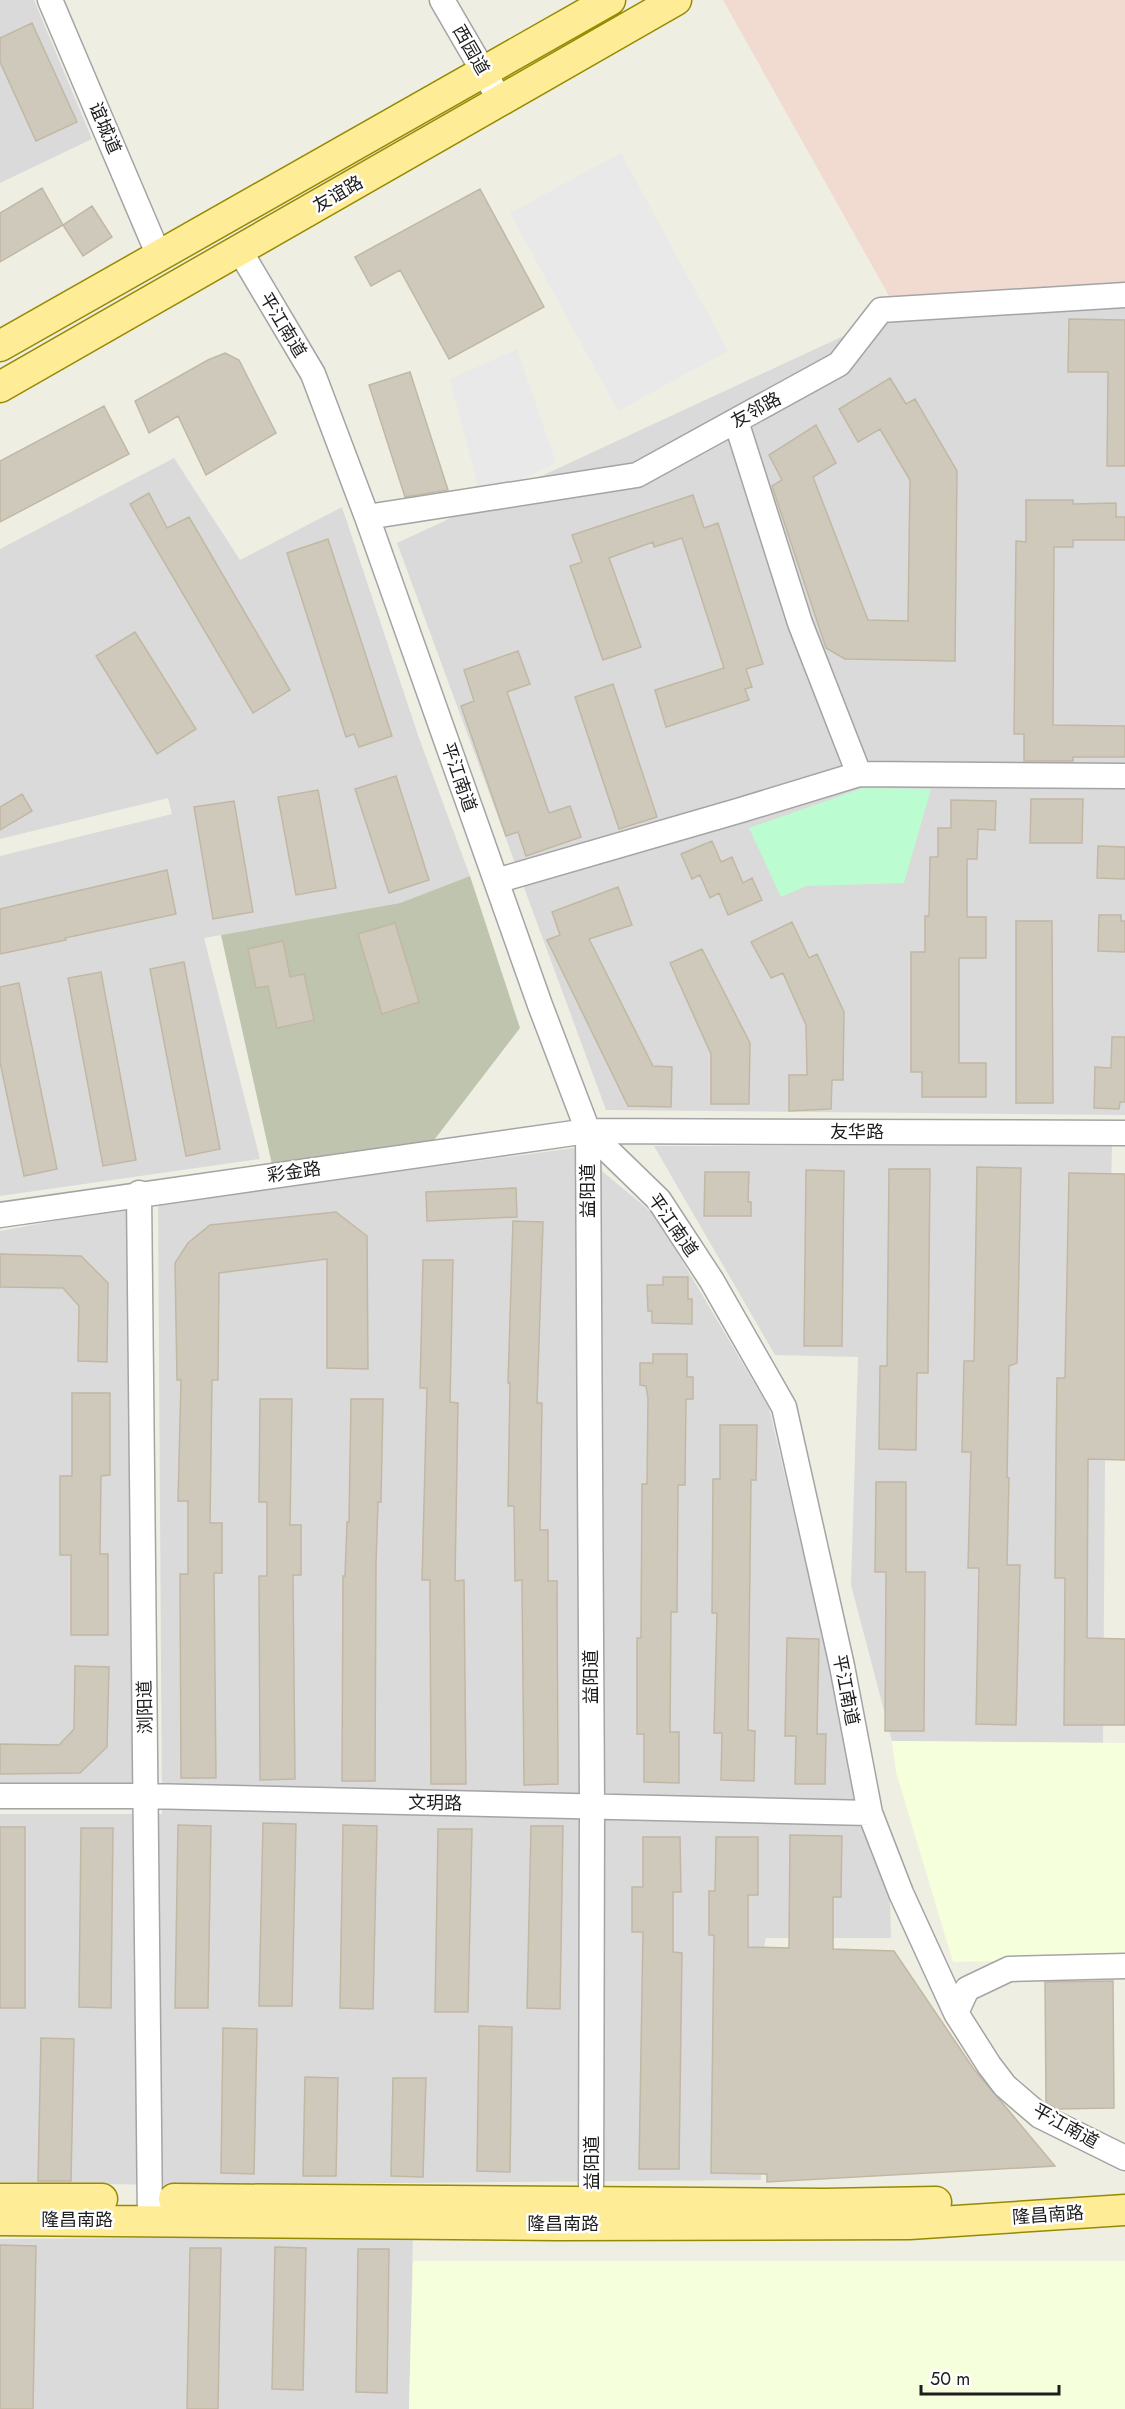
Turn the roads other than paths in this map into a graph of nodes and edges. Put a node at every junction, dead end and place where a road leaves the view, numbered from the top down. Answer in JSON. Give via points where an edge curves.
{"nodes":[{"id":1,"x":50,"y":0,"type":"edge"},
{"id":2,"x":442,"y":0,"type":"edge"},
{"id":3,"x":460,"y":0,"type":"edge"},
{"id":4,"x":610,"y":0,"type":"edge"},
{"id":5,"x":676,"y":0,"type":"edge"},
{"id":6,"x":490,"y":67,"type":"junction"},
{"id":7,"x":507,"y":96,"type":"junction"},
{"id":8,"x":240,"y":251,"type":"junction"},
{"id":9,"x":159,"y":256,"type":"junction"},
{"id":10,"x":1125,"y":295,"type":"edge"},
{"id":11,"x":0,"y":346,"type":"edge"},
{"id":12,"x":0,"y":387,"type":"edge"},
{"id":13,"x":736,"y":421,"type":"junction"},
{"id":14,"x":368,"y":517,"type":"junction"},
{"id":15,"x":859,"y":774,"type":"junction"},
{"id":16,"x":1125,"y":776,"type":"edge"},
{"id":17,"x":496,"y":881,"type":"junction"},
{"id":18,"x":588,"y":1131,"type":"junction"},
{"id":19,"x":1125,"y":1133,"type":"edge"},
{"id":20,"x":139,"y":1193,"type":"junction"},
{"id":21,"x":0,"y":1215,"type":"edge"},
{"id":22,"x":0,"y":1796,"type":"edge"},
{"id":23,"x":146,"y":1796,"type":"junction"},
{"id":24,"x":592,"y":1807,"type":"junction"},
{"id":25,"x":870,"y":1813,"type":"junction"},
{"id":26,"x":1125,"y":1966,"type":"edge"},
{"id":27,"x":956,"y":2013,"type":"junction"},
{"id":28,"x":1125,"y":2158,"type":"edge"},
{"id":29,"x":1125,"y":2190,"type":"edge"},
{"id":30,"x":0,"y":2199,"type":"edge"},
{"id":31,"x":149,"y":2210,"type":"junction"},
{"id":32,"x":1125,"y":2210,"type":"edge"},
{"id":33,"x":591,"y":2214,"type":"junction"},
{"id":34,"x":0,"y":2220,"type":"edge"}],
"edges":[{"from":1,"to":9,"type":"street","name":"谊城道"},
{"from":2,"to":6,"type":"street","name":"西园道"},
{"from":3,"to":6,"type":"street","name":"西园道"},
{"from":4,"to":6,"type":"main road","name":"友谊路"},
{"from":5,"to":7,"type":"main road","name":"友谊路"},
{"from":6,"to":7,"type":"street","name":"西园道"},
{"from":6,"to":9,"type":"main road","name":"友谊路"},
{"from":7,"to":8,"type":"main road","name":"友谊路"},
{"from":8,"to":12,"type":"main road","name":"友谊路"},
{"from":8,"to":14,"type":"street","name":"平江南道","via":[[313,374]]},
{"from":9,"to":11,"type":"main road","name":"友谊路"},
{"from":10,"to":13,"type":"street","name":"友邻路","via":[[881,310],[839,364]]},
{"from":13,"to":14,"type":"street","name":"友邻路","via":[[637,475]]},
{"from":13,"to":15,"type":"street","via":[[800,623]]},
{"from":14,"to":17,"type":"street","name":"平江南道"},
{"from":15,"to":16,"type":"street"},
{"from":15,"to":17,"type":"street"},
{"from":17,"to":18,"type":"street","name":"平江南道"},
{"from":18,"to":19,"type":"street","name":"友华路"},
{"from":18,"to":20,"type":"street","name":"彩金路"},
{"from":18,"to":24,"type":"street","name":"益阳道"},
{"from":18,"to":25,"type":"street","name":"平江南道","via":[[659,1200],[717,1290],[784,1407],[842,1666]]},
{"from":20,"to":21,"type":"street","name":"彩金路"},
{"from":20,"to":23,"type":"street","name":"浏阳道"},
{"from":22,"to":23,"type":"street","name":"文玥路"},
{"from":23,"to":24,"type":"street","name":"文玥路"},
{"from":23,"to":31,"type":"street","name":"浏阳道"},
{"from":24,"to":25,"type":"street","name":"文玥路"},
{"from":24,"to":33,"type":"street","name":"益阳道"},
{"from":25,"to":27,"type":"street","name":"平江南道","via":[[901,1893]]},
{"from":26,"to":27,"type":"street","via":[[1009,1969],[967,1989]]},
{"from":27,"to":28,"type":"street","name":"平江南道","via":[[989,2065],[1014,2093],[1040,2115]]},
{"from":29,"to":33,"type":"main road","name":"隆昌南路","via":[[912,2203]]},
{"from":30,"to":31,"type":"main road","name":"隆昌南路"},
{"from":31,"to":33,"type":"main road","name":"隆昌南路"},
{"from":31,"to":34,"type":"main road","name":"隆昌南路"},
{"from":32,"to":33,"type":"main road","name":"隆昌南路","via":[[909,2224]]}]}
